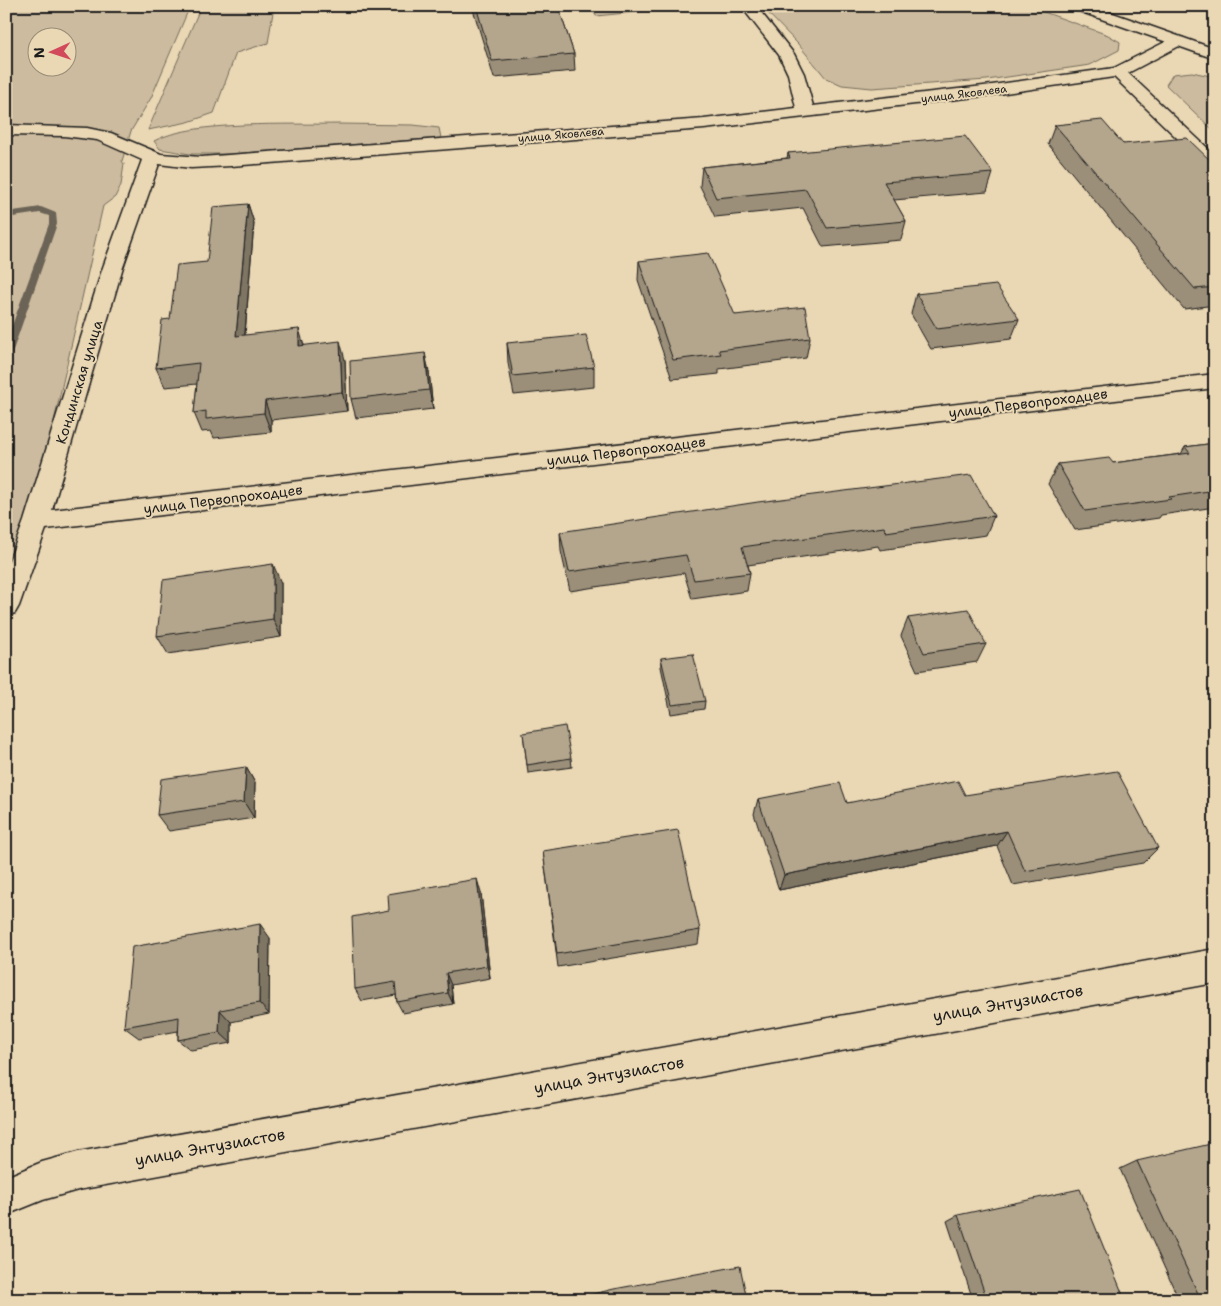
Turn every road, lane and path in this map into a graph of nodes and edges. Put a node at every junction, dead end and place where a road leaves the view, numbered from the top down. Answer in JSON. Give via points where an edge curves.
{"nodes":[{"id":1,"x":748,"y":6,"type":"edge"},
{"id":2,"x":1078,"y":6,"type":"edge"},
{"id":3,"x":1178,"y":41,"type":"junction"},
{"id":4,"x":1215,"y":54,"type":"edge"},
{"id":5,"x":1118,"y":72,"type":"junction"},
{"id":6,"x":806,"y":113,"type":"junction"},
{"id":7,"x":6,"y":130,"type":"edge"},
{"id":8,"x":152,"y":158,"type":"junction"},
{"id":9,"x":1215,"y":165,"type":"edge"},
{"id":10,"x":1215,"y":381,"type":"edge"},
{"id":11,"x":36,"y":521,"type":"junction"},
{"id":12,"x":6,"y":606,"type":"edge"},
{"id":13,"x":1215,"y":966,"type":"edge"},
{"id":14,"x":6,"y":1196,"type":"edge"}],
"edges":[{"from":1,"to":6,"type":"street","via":[[786,54],[796,74]]},
{"from":2,"to":3,"type":"street"},
{"from":3,"to":4,"type":"street"},
{"from":3,"to":5,"type":"street","name":"улица Яковлева"},
{"from":5,"to":6,"type":"street","name":"улица Яковлева"},
{"from":5,"to":9,"type":"street"},
{"from":6,"to":8,"type":"street","name":"улица Яковлева","via":[[231,162]]},
{"from":7,"to":8,"type":"street","name":"улица Яковлева","via":[[99,135]]},
{"from":8,"to":11,"type":"street","name":"Кондинская улица","via":[[112,270]]},
{"from":10,"to":11,"type":"street","name":"улица Первопроходцев"},
{"from":11,"to":12,"type":"street","name":"Кондинская улица"},
{"from":13,"to":14,"type":"street","name":"улица Энтузиастов","via":[[88,1169],[42,1181]]}]}
